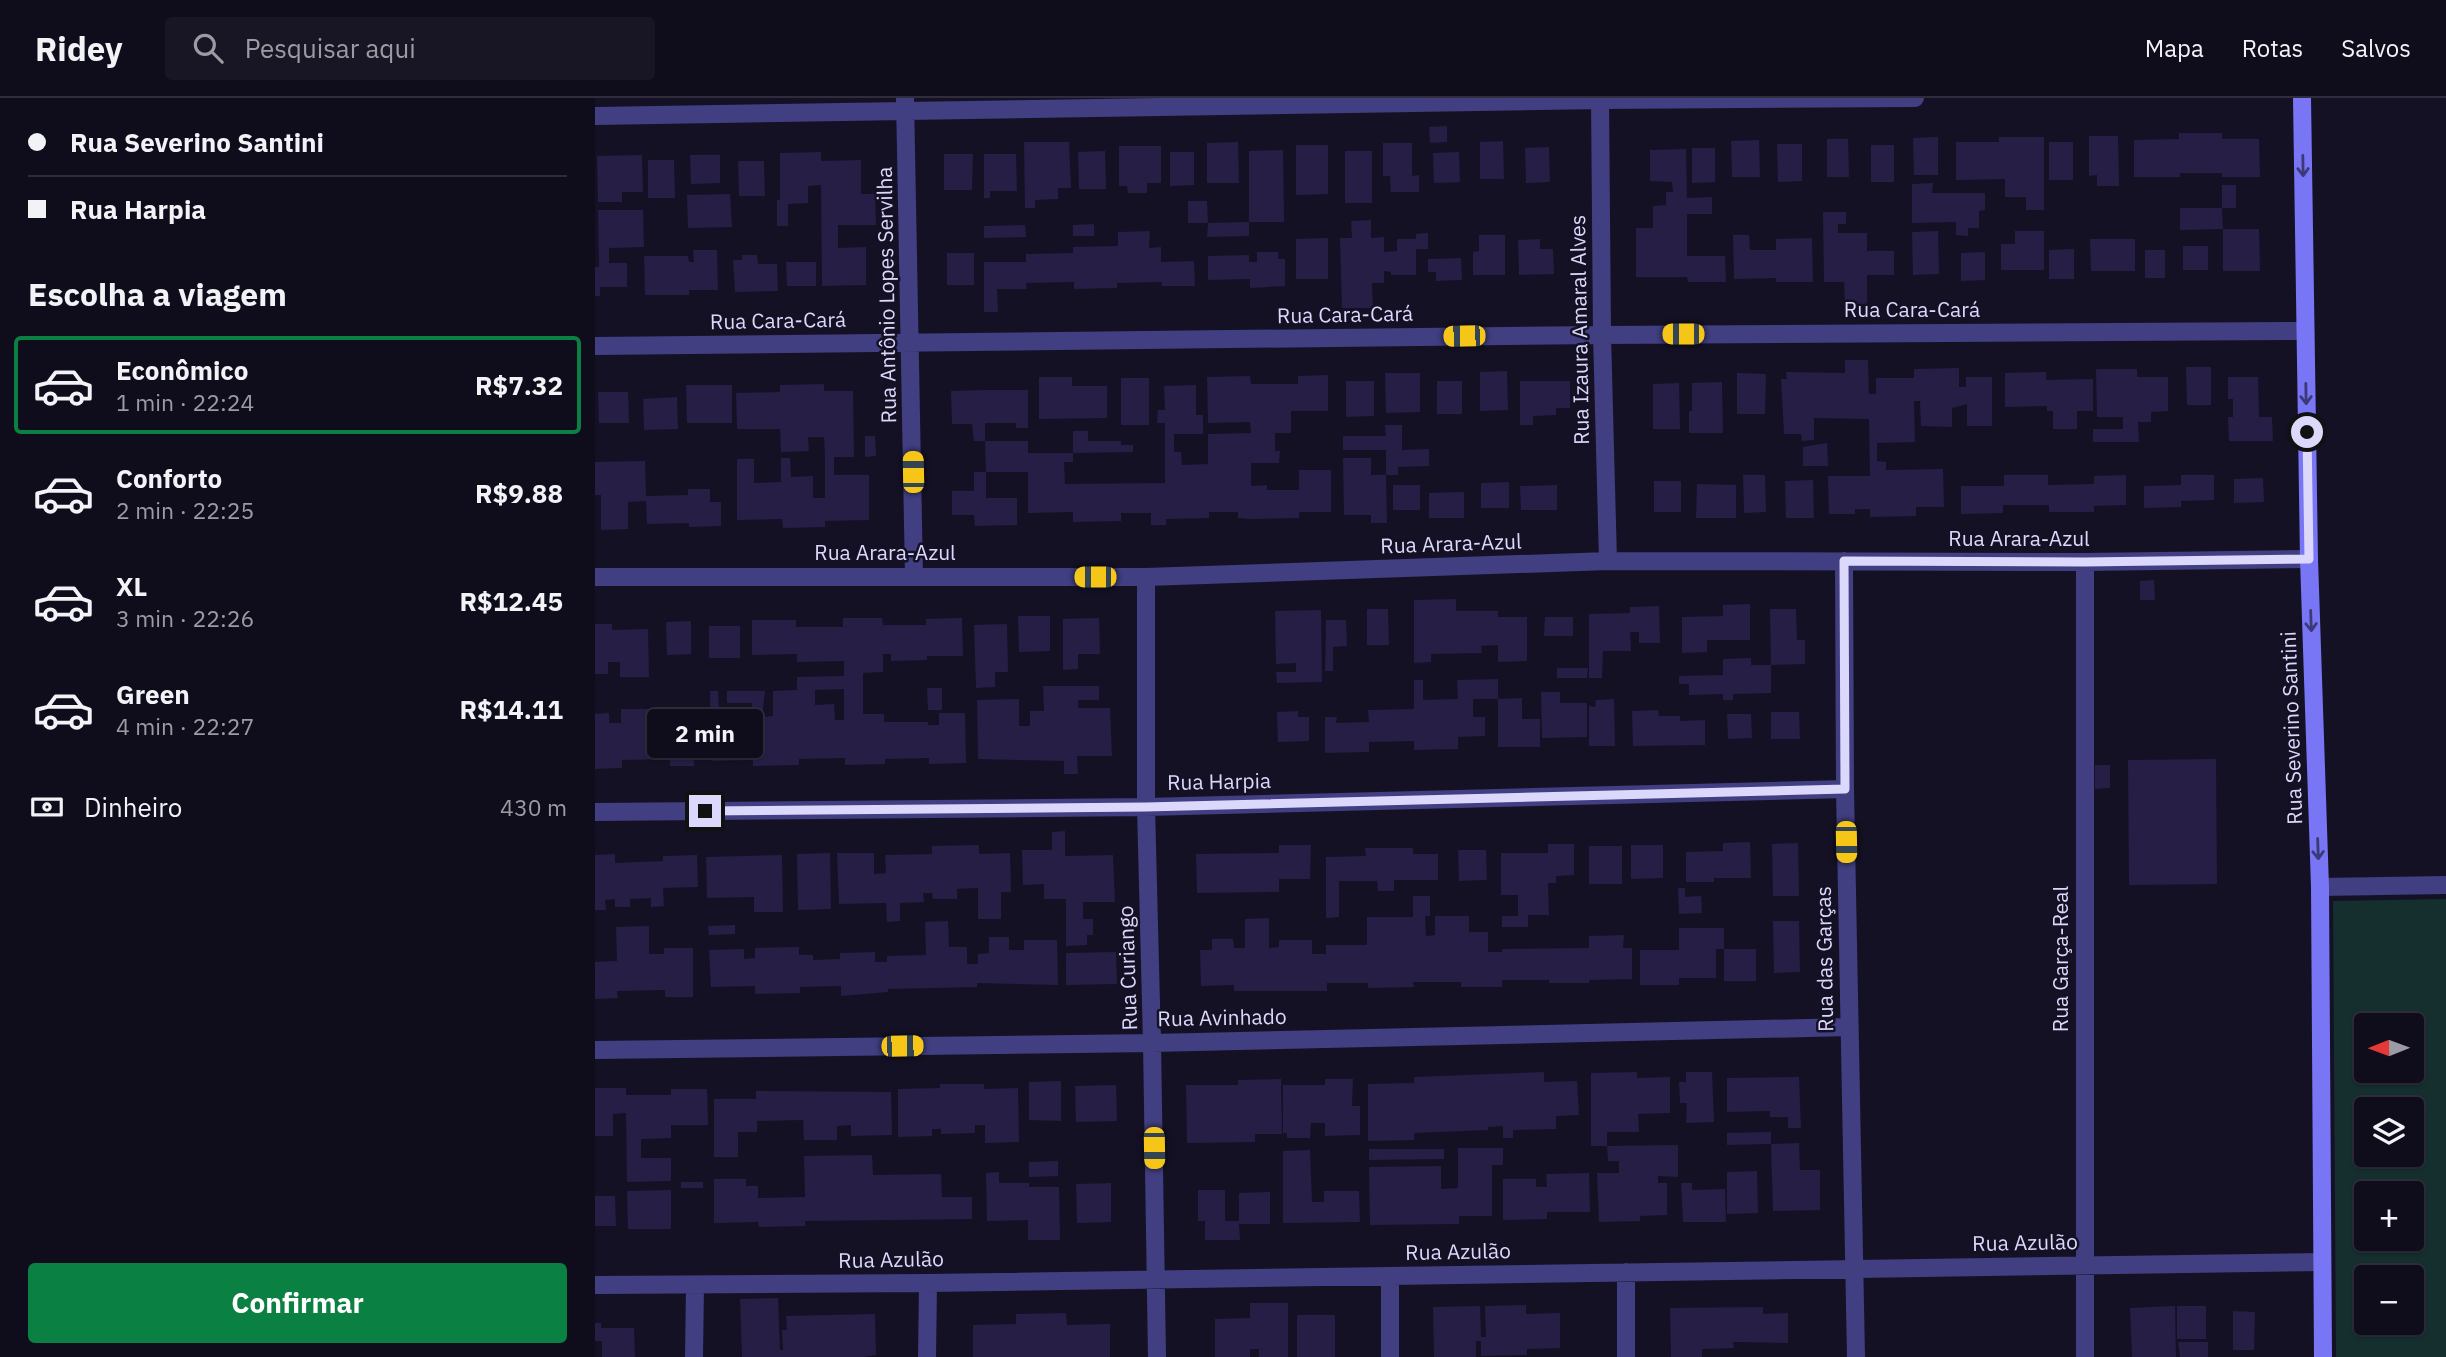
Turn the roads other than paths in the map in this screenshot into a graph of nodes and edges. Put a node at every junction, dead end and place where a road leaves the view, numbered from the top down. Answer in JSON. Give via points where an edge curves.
{"nodes":[{"id":1,"x":1915,"y":98,"type":"edge"},
{"id":2,"x":2302,"y":98,"type":"edge"},
{"id":3,"x":1599,"y":99,"type":"edge"},
{"id":4,"x":905,"y":104,"type":"edge"},
{"id":5,"x":595,"y":116,"type":"edge"},
{"id":6,"x":2305,"y":331,"type":"junction"},
{"id":7,"x":1602,"y":335,"type":"junction"},
{"id":8,"x":911,"y":342,"type":"junction"},
{"id":9,"x":595,"y":346,"type":"edge"},
{"id":10,"x":2309,"y":559,"type":"junction"},
{"id":11,"x":1608,"y":561,"type":"junction"},
{"id":12,"x":1844,"y":561,"type":"junction"},
{"id":13,"x":2085,"y":562,"type":"junction"},
{"id":14,"x":914,"y":576,"type":"junction"},
{"id":15,"x":595,"y":577,"type":"edge"},
{"id":16,"x":1146,"y":577,"type":"junction"},
{"id":17,"x":1845,"y":789,"type":"junction"},
{"id":18,"x":1146,"y":807,"type":"junction"},
{"id":19,"x":595,"y":812,"type":"edge"},
{"id":20,"x":2446,"y":885,"type":"edge"},
{"id":21,"x":2320,"y":887,"type":"junction"},
{"id":22,"x":1849,"y":1027,"type":"junction"},
{"id":23,"x":1152,"y":1043,"type":"junction"},
{"id":24,"x":595,"y":1050,"type":"edge"},
{"id":25,"x":2322,"y":1262,"type":"junction"},
{"id":26,"x":2083,"y":1265,"type":"junction"},
{"id":27,"x":1854,"y":1269,"type":"junction"},
{"id":28,"x":1626,"y":1272,"type":"junction"},
{"id":29,"x":1390,"y":1276,"type":"junction"},
{"id":30,"x":1157,"y":1279,"type":"junction"},
{"id":31,"x":928,"y":1283,"type":"junction"},
{"id":32,"x":595,"y":1285,"type":"edge"},
{"id":33,"x":695,"y":1286,"type":"junction"},
{"id":34,"x":694,"y":1357,"type":"edge"},
{"id":35,"x":927,"y":1357,"type":"edge"},
{"id":36,"x":1157,"y":1357,"type":"edge"},
{"id":37,"x":1389,"y":1357,"type":"edge"},
{"id":38,"x":1626,"y":1357,"type":"edge"},
{"id":39,"x":1856,"y":1357,"type":"edge"},
{"id":40,"x":2085,"y":1357,"type":"edge"},
{"id":41,"x":2323,"y":1357,"type":"edge"}],
"edges":[{"from":1,"to":3,"type":"street"},
{"from":2,"to":6,"type":"street","name":"Rua Severino Santini","one_way":true},
{"from":3,"to":4,"type":"street"},
{"from":3,"to":7,"type":"street","name":"Rua Izaura Amaral Alves"},
{"from":4,"to":5,"type":"street"},
{"from":4,"to":8,"type":"street","name":"Rua Antônio Lopes Servilha"},
{"from":6,"to":7,"type":"street","name":"Rua Cara-Cará"},
{"from":6,"to":10,"type":"street","name":"Rua Severino Santini","one_way":true},
{"from":7,"to":8,"type":"street","name":"Rua Cara-Cará"},
{"from":7,"to":11,"type":"street","name":"Rua Izaura Amaral Alves"},
{"from":8,"to":9,"type":"street","name":"Rua Cara-Cará"},
{"from":8,"to":14,"type":"street","name":"Rua Antônio Lopes Servilha"},
{"from":10,"to":13,"type":"street","name":"Rua Arara-Azul"},
{"from":10,"to":21,"type":"street","name":"Rua Severino Santini","one_way":true},
{"from":11,"to":12,"type":"street","name":"Rua Arara-Azul"},
{"from":11,"to":16,"type":"street","name":"Rua Arara-Azul"},
{"from":12,"to":13,"type":"street","name":"Rua Arara-Azul"},
{"from":12,"to":17,"type":"street","name":"Rua das Garças"},
{"from":13,"to":26,"type":"street","name":"Rua Garça-Real"},
{"from":14,"to":15,"type":"street","name":"Rua Arara-Azul"},
{"from":14,"to":16,"type":"street","name":"Rua Arara-Azul"},
{"from":16,"to":18,"type":"street","name":"Rua Curiango"},
{"from":17,"to":18,"type":"street","name":"Rua Harpia"},
{"from":17,"to":22,"type":"street","name":"Rua das Garças"},
{"from":18,"to":19,"type":"street","name":"Rua Harpia"},
{"from":18,"to":23,"type":"street","name":"Rua Curiango"},
{"from":20,"to":21,"type":"street"},
{"from":21,"to":25,"type":"street","name":"Rua Severino Santini"},
{"from":22,"to":23,"type":"street","name":"Rua Avinhado"},
{"from":22,"to":27,"type":"street","name":"Rua das Garças"},
{"from":23,"to":24,"type":"street","name":"Rua Avinhado"},
{"from":23,"to":30,"type":"street","name":"Rua Curiango"},
{"from":25,"to":26,"type":"street","name":"Rua Azulão"},
{"from":25,"to":41,"type":"street","name":"Rua Severino Santini"},
{"from":26,"to":27,"type":"street","name":"Rua Azulão"},
{"from":26,"to":40,"type":"street","name":"Rua Garça-Real"},
{"from":27,"to":28,"type":"street","name":"Rua Azulão"},
{"from":27,"to":39,"type":"street","name":"Rua das Garças"},
{"from":28,"to":29,"type":"street","name":"Rua Azulão"},
{"from":28,"to":38,"type":"street"},
{"from":29,"to":30,"type":"street","name":"Rua Azulão"},
{"from":29,"to":37,"type":"street"},
{"from":30,"to":31,"type":"street","name":"Rua Azulão"},
{"from":30,"to":36,"type":"street","name":"Rua Curiango"},
{"from":31,"to":33,"type":"street","name":"Rua Azulão"},
{"from":31,"to":35,"type":"street"},
{"from":32,"to":33,"type":"street","name":"Rua Azulão"},
{"from":33,"to":34,"type":"street"}]}
